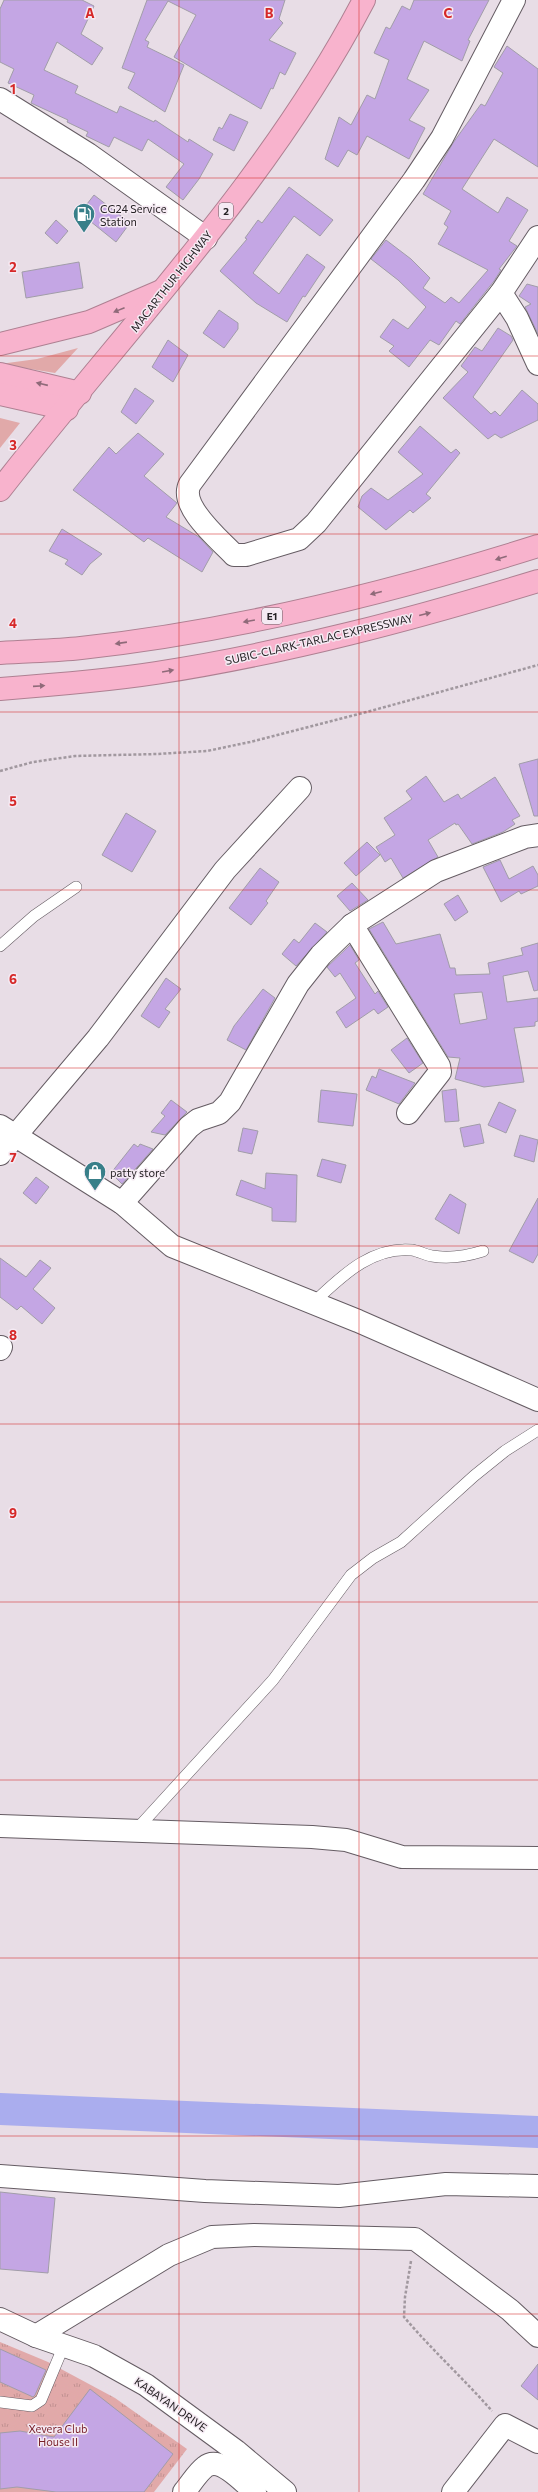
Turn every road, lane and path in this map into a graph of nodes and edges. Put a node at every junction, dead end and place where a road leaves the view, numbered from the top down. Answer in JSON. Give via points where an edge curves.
{"nodes":[{"id":1,"x":364,"y":0,"type":"edge"},
{"id":2,"x":514,"y":0,"type":"edge"},
{"id":3,"x":0,"y":99,"type":"edge"},
{"id":4,"x":538,"y":236,"type":"edge"},
{"id":5,"x":206,"y":238,"type":"junction"},
{"id":6,"x":167,"y":288,"type":"junction"},
{"id":7,"x":500,"y":293,"type":"junction"},
{"id":8,"x":0,"y":344,"type":"edge"},
{"id":9,"x":538,"y":364,"type":"edge"},
{"id":10,"x":0,"y":374,"type":"edge"},
{"id":11,"x":0,"y":394,"type":"edge"},
{"id":12,"x":74,"y":401,"type":"junction"},
{"id":13,"x":0,"y":489,"type":"edge"},
{"id":14,"x":538,"y":546,"type":"edge"},
{"id":15,"x":538,"y":581,"type":"edge"},
{"id":16,"x":0,"y":653,"type":"edge"},
{"id":17,"x":538,"y":665,"type":"edge"},
{"id":18,"x":0,"y":689,"type":"edge"},
{"id":19,"x":0,"y":771,"type":"edge"},
{"id":20,"x":300,"y":788,"type":"dead end"},
{"id":21,"x":538,"y":835,"type":"edge"},
{"id":22,"x":76,"y":887,"type":"dead end"},
{"id":23,"x":352,"y":925,"type":"junction"},
{"id":24,"x":0,"y":946,"type":"edge"},
{"id":25,"x":408,"y":1113,"type":"dead end"},
{"id":26,"x":8,"y":1131,"type":"edge"},
{"id":27,"x":0,"y":1154,"type":"edge"},
{"id":28,"x":122,"y":1203,"type":"junction"},
{"id":29,"x":483,"y":1251,"type":"dead end"},
{"id":30,"x":313,"y":1303,"type":"junction"},
{"id":31,"x":538,"y":1400,"type":"edge"},
{"id":32,"x":538,"y":1430,"type":"edge"},
{"id":33,"x":0,"y":1826,"type":"edge"},
{"id":34,"x":136,"y":1831,"type":"junction"},
{"id":35,"x":538,"y":1858,"type":"edge"},
{"id":36,"x":0,"y":2176,"type":"edge"},
{"id":37,"x":538,"y":2186,"type":"edge"},
{"id":38,"x":415,"y":2239,"type":"junction"},
{"id":39,"x":0,"y":2319,"type":"edge"},
{"id":40,"x":36,"y":2336,"type":"junction"},
{"id":41,"x":538,"y":2336,"type":"edge"},
{"id":42,"x":64,"y":2345,"type":"junction"},
{"id":43,"x":0,"y":2402,"type":"edge"},
{"id":44,"x":505,"y":2425,"type":"junction"},
{"id":45,"x":538,"y":2442,"type":"edge"},
{"id":46,"x":184,"y":2492,"type":"edge"},
{"id":47,"x":255,"y":2492,"type":"edge"},
{"id":48,"x":286,"y":2492,"type":"edge"},
{"id":49,"x":453,"y":2492,"type":"edge"}],
"edges":[{"from":1,"to":5,"type":"highway","name":"MACARTHUR HIGHWAY","number":"2","via":[[340,47],[283,134]]},
{"from":2,"to":7,"type":"street","via":[[442,138],[414,180],[186,490],[186,498],[196,514],[234,555],[246,555],[299,539],[316,523]]},
{"from":3,"to":5,"type":"street","via":[[88,154]]},
{"from":4,"to":7,"type":"street"},
{"from":5,"to":6,"type":"highway","name":"MACARTHUR HIGHWAY","number":"2"},
{"from":6,"to":8,"type":"highway","one_way":true,"via":[[138,303],[89,322]]},
{"from":6,"to":12,"type":"highway","name":"MACARTHUR HIGHWAY","number":"2"},
{"from":7,"to":9,"type":"street","via":[[517,318]]},
{"from":12,"to":10,"type":"highway","one_way":true},
{"from":11,"to":12,"type":"highway"},
{"from":12,"to":13,"type":"highway","name":"MACARTHUR HIGHWAY","number":"2"},
{"from":14,"to":16,"type":"highway","number":"E1","one_way":true,"via":[[436,578],[304,610],[147,639],[81,648]]},
{"from":18,"to":15,"type":"highway","name":"SUBIC-CLARK-TARLAC EXPRESSWAY","one_way":true,"via":[[122,678],[292,648],[445,609]]},
{"from":17,"to":19,"type":"path","via":[[374,710],[214,749],[157,754],[75,756],[33,762]]},
{"from":20,"to":26,"type":"street","via":[[224,870],[98,1038]]},
{"from":21,"to":23,"type":"street","via":[[525,837],[436,871]]},
{"from":22,"to":24,"type":"lane","via":[[34,916]]},
{"from":23,"to":25,"type":"street","via":[[439,1066],[440,1072]]},
{"from":23,"to":28,"type":"street","via":[[321,955],[298,984],[230,1102],[219,1113],[198,1120],[189,1127]]},
{"from":26,"to":27,"type":"street"},
{"from":26,"to":28,"type":"street"},
{"from":28,"to":30,"type":"street","via":[[172,1246]]},
{"from":29,"to":30,"type":"lane","via":[[454,1257],[433,1256],[412,1250],[375,1254],[340,1278]]},
{"from":30,"to":31,"type":"street"},
{"from":32,"to":34,"type":"lane","via":[[474,1476],[401,1542],[373,1558],[351,1575],[273,1680]]},
{"from":33,"to":34,"type":"street"},
{"from":34,"to":35,"type":"street","via":[[346,1840],[402,1857]]},
{"from":36,"to":37,"type":"street","via":[[205,2191],[339,2196],[446,2184]]},
{"from":38,"to":40,"type":"street","via":[[254,2235],[212,2237],[169,2255]]},
{"from":38,"to":41,"type":"street","via":[[510,2310]]},
{"from":38,"to":44,"type":"path","via":[[404,2317]]},
{"from":39,"to":40,"type":"street","name":"KABAYAN DRIVE"},
{"from":40,"to":42,"type":"street","name":"KABAYAN DRIVE"},
{"from":42,"to":43,"type":"lane","via":[[41,2400],[32,2406]]},
{"from":42,"to":48,"type":"street","name":"KABAYAN DRIVE","via":[[94,2356],[146,2385],[236,2451]]},
{"from":44,"to":45,"type":"street"},
{"from":44,"to":49,"type":"street"},
{"from":46,"to":47,"type":"street","via":[[205,2467],[214,2463],[224,2466]]}]}
